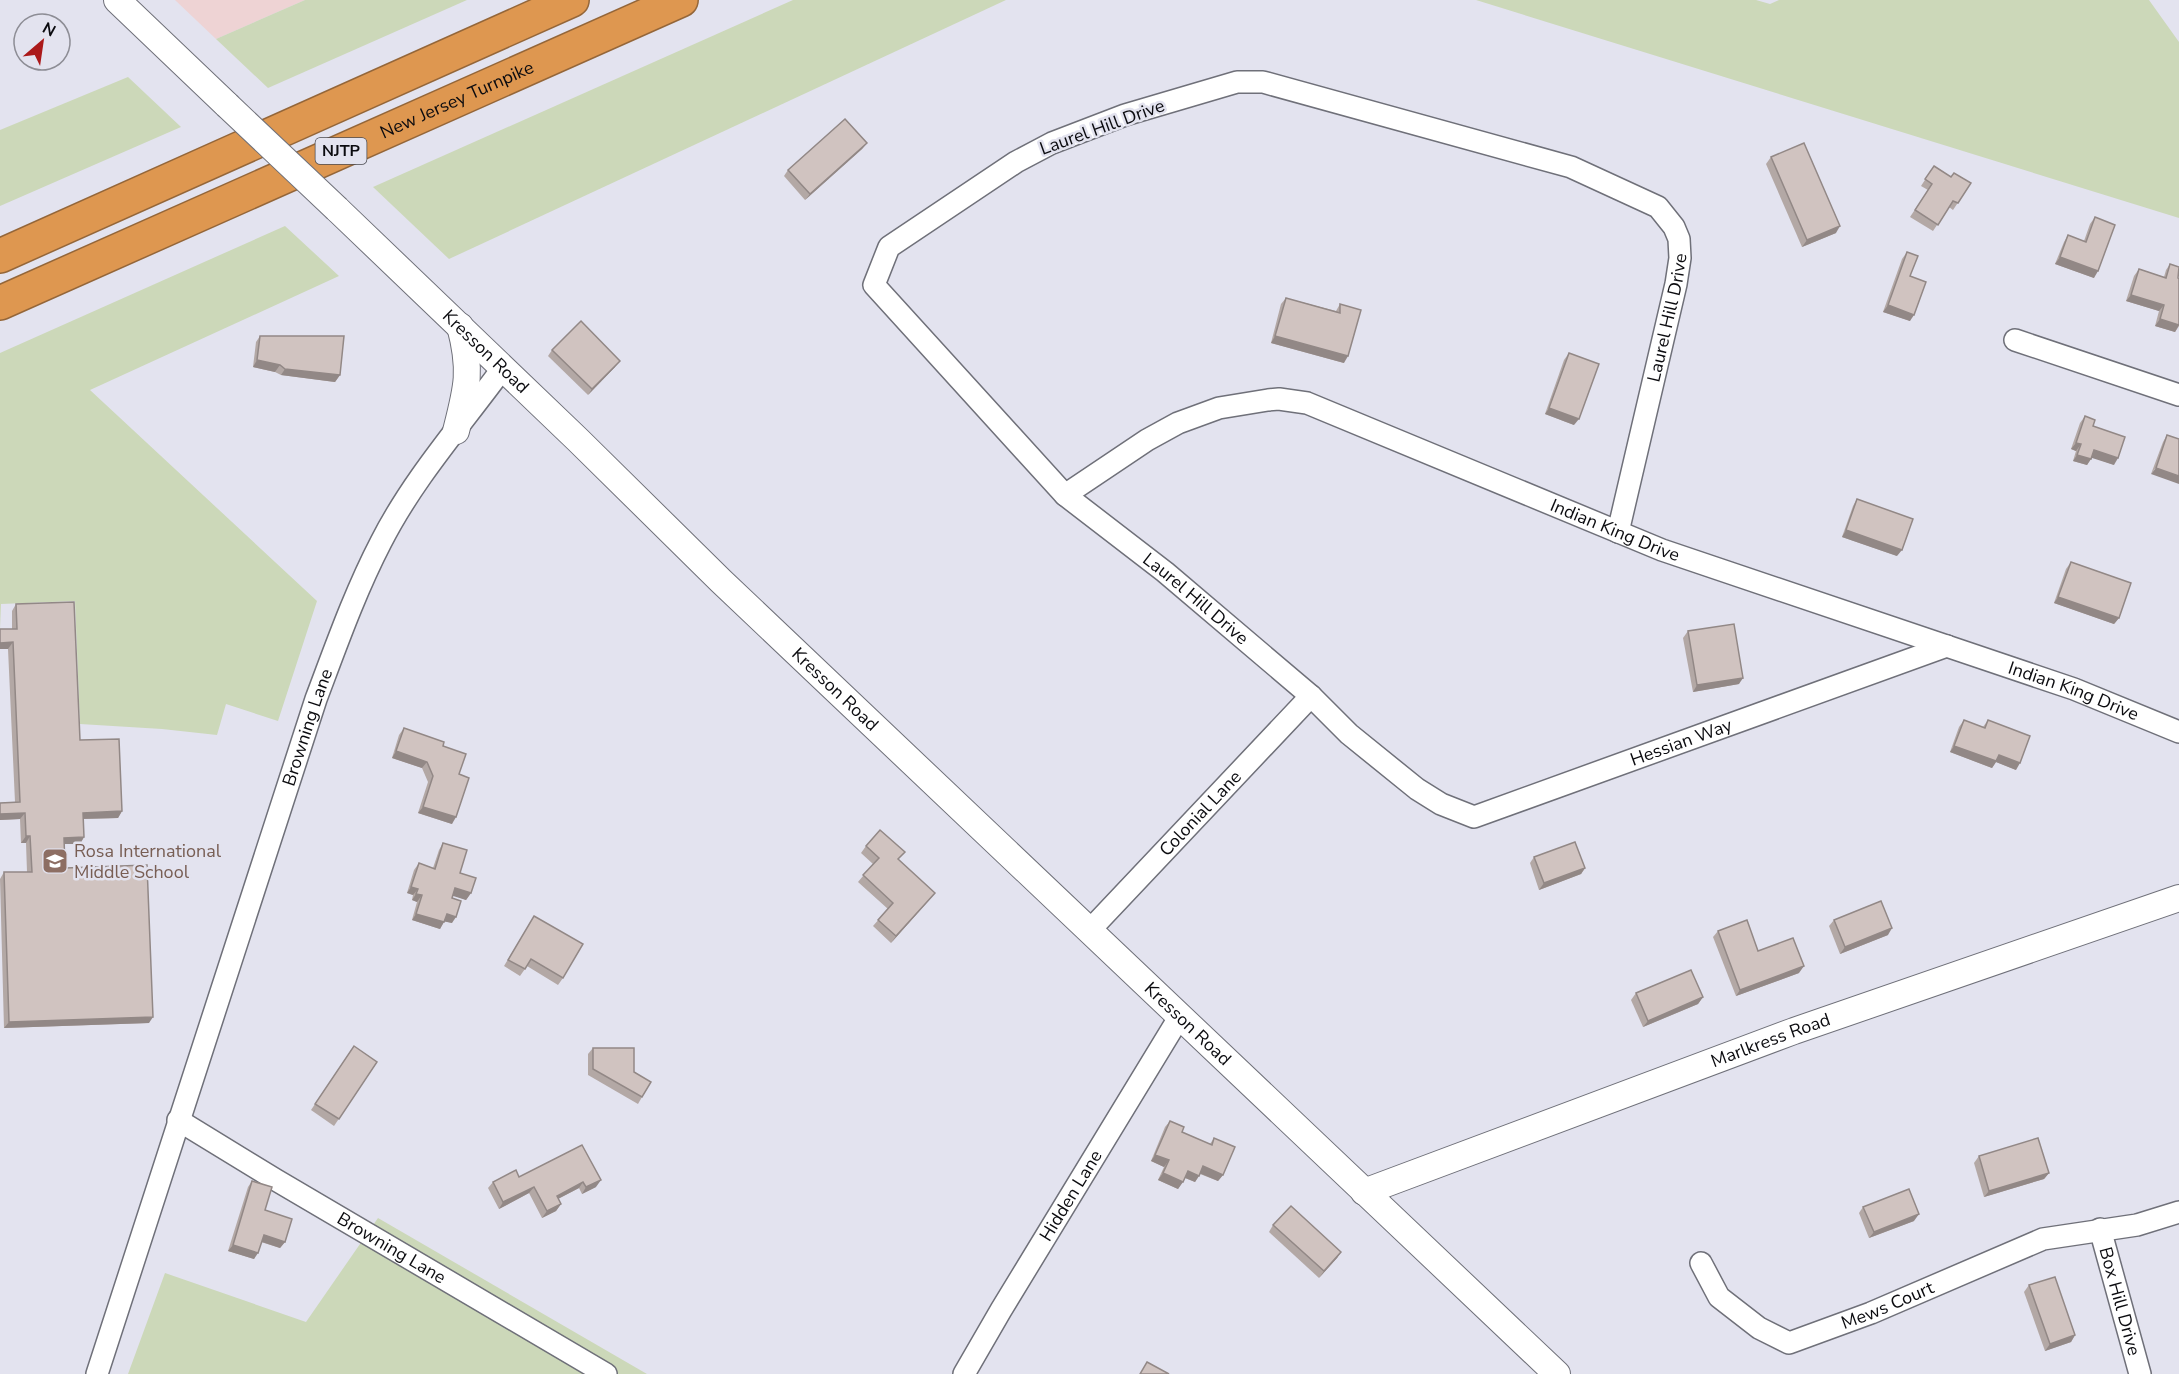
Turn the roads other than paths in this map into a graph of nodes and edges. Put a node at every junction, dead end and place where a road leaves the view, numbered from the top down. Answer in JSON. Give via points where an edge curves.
{"nodes":[{"id":1,"x":117,"y":0,"type":"edge"},
{"id":2,"x":572,"y":0,"type":"edge"},
{"id":3,"x":681,"y":0,"type":"edge"},
{"id":4,"x":0,"y":256,"type":"edge"},
{"id":5,"x":0,"y":303,"type":"edge"},
{"id":6,"x":460,"y":326,"type":"junction"},
{"id":7,"x":2015,"y":340,"type":"dead end"},
{"id":8,"x":502,"y":369,"type":"junction"},
{"id":9,"x":2179,"y":395,"type":"edge"},
{"id":10,"x":456,"y":432,"type":"junction"},
{"id":11,"x":1065,"y":495,"type":"junction"},
{"id":12,"x":1618,"y":531,"type":"junction"},
{"id":13,"x":1947,"y":646,"type":"junction"},
{"id":14,"x":1311,"y":696,"type":"junction"},
{"id":15,"x":2179,"y":732,"type":"edge"},
{"id":16,"x":1417,"y":789,"type":"joint"},
{"id":17,"x":2179,"y":898,"type":"edge"},
{"id":18,"x":1089,"y":931,"type":"junction"},
{"id":19,"x":1180,"y":1016,"type":"junction"},
{"id":20,"x":178,"y":1120,"type":"junction"},
{"id":21,"x":1364,"y":1192,"type":"junction"},
{"id":22,"x":2179,"y":1212,"type":"edge"},
{"id":23,"x":2100,"y":1230,"type":"junction"},
{"id":24,"x":1701,"y":1263,"type":"dead end"},
{"id":25,"x":97,"y":1374,"type":"edge"},
{"id":26,"x":606,"y":1374,"type":"edge"},
{"id":27,"x":964,"y":1374,"type":"edge"},
{"id":28,"x":1557,"y":1374,"type":"edge"},
{"id":29,"x":2140,"y":1374,"type":"edge"}],
"edges":[{"from":1,"to":6,"type":"street","name":"Kresson Road","bridge":true},
{"from":2,"to":4,"type":"highway","number":"NJTP"},
{"from":3,"to":5,"type":"highway","name":"New Jersey Turnpike","number":"NJTP"},
{"from":6,"to":8,"type":"street","name":"Kresson Road"},
{"from":6,"to":10,"type":"street","via":[[468,374]]},
{"from":7,"to":9,"type":"street"},
{"from":8,"to":10,"type":"street","name":"Browning Lane"},
{"from":8,"to":18,"type":"street","name":"Kresson Road"},
{"from":10,"to":20,"type":"street","name":"Browning Lane","via":[[405,499],[350,608],[316,699]]},
{"from":11,"to":12,"type":"street","name":"Indian King Drive","via":[[1178,423],[1218,408],[1279,399],[1307,403]]},
{"from":11,"to":12,"type":"street","name":"Laurel Hill Drive","via":[[874,285],[889,247],[1016,162],[1052,143],[1125,115],[1237,82],[1263,82],[1571,167],[1658,207],[1674,227],[1679,239],[1677,284]]},
{"from":11,"to":14,"type":"street","name":"Laurel Hill Drive","via":[[1165,572]]},
{"from":12,"to":13,"type":"street","name":"Indian King Drive","via":[[1662,550]]},
{"from":13,"to":15,"type":"street","name":"Indian King Drive","via":[[2074,688]]},
{"from":13,"to":16,"type":"street","name":"Hessian Way","via":[[1474,817]]},
{"from":14,"to":16,"type":"street","name":"Laurel Hill Drive","via":[[1349,734]]},
{"from":14,"to":18,"type":"street","name":"Colonial Lane"},
{"from":17,"to":21,"type":"street","name":"Marlkress Road","via":[[1794,1031]]},
{"from":18,"to":19,"type":"street","name":"Kresson Road"},
{"from":19,"to":21,"type":"street","name":"Kresson Road"},
{"from":19,"to":27,"type":"street","name":"Hidden Lane"},
{"from":20,"to":25,"type":"street","name":"Browning Lane"},
{"from":20,"to":26,"type":"street","name":"Browning Lane"},
{"from":21,"to":28,"type":"street","name":"Kresson Road"},
{"from":22,"to":23,"type":"street","via":[[2136,1225]]},
{"from":23,"to":24,"type":"street","name":"Mews Court","via":[[2043,1239],[1871,1313],[1789,1343],[1759,1328],[1719,1298]]},
{"from":23,"to":29,"type":"street","name":"Box Hill Drive"}]}
